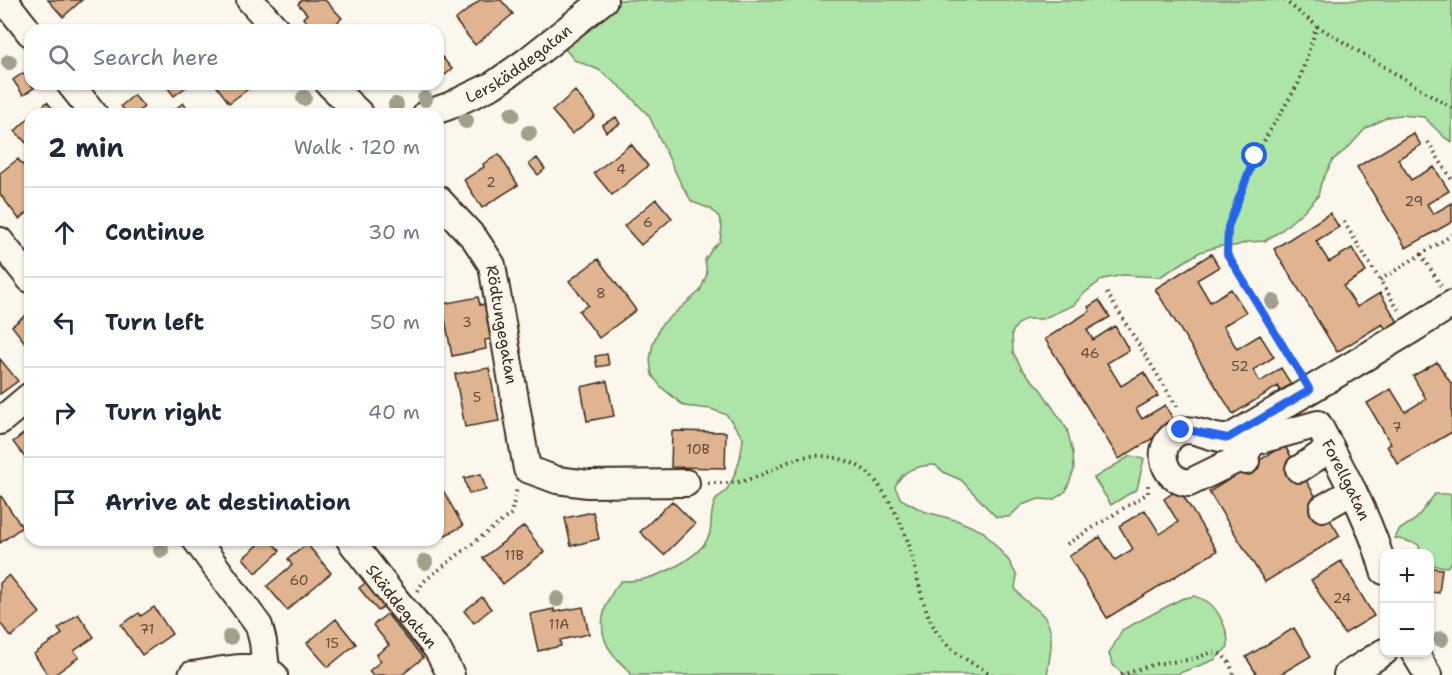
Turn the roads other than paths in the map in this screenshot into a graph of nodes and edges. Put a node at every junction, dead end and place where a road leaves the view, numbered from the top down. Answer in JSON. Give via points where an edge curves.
{"nodes":[{"id":1,"x":4,"y":0,"type":"edge"},
{"id":2,"x":250,"y":0,"type":"edge"},
{"id":3,"x":604,"y":0,"type":"edge"},
{"id":4,"x":272,"y":24,"type":"edge"},
{"id":5,"x":24,"y":25,"type":"edge"},
{"id":6,"x":75,"y":90,"type":"edge"},
{"id":7,"x":335,"y":90,"type":"edge"},
{"id":8,"x":89,"y":108,"type":"edge"},
{"id":9,"x":354,"y":108,"type":"edge"},
{"id":10,"x":443,"y":108,"type":"edge"},
{"id":11,"x":444,"y":205,"type":"edge"},
{"id":12,"x":0,"y":241,"type":"edge"},
{"id":13,"x":24,"y":271,"type":"edge"},
{"id":14,"x":1452,"y":304,"type":"edge"},
{"id":15,"x":24,"y":401,"type":"edge"},
{"id":16,"x":0,"y":421,"type":"edge"},
{"id":17,"x":1331,"y":448,"type":"junction"},
{"id":18,"x":1299,"y":468,"type":"dead end"},
{"id":19,"x":686,"y":483,"type":"road end"},
{"id":20,"x":1353,"y":491,"type":"junction"},
{"id":21,"x":1323,"y":508,"type":"dead end"},
{"id":22,"x":200,"y":546,"type":"edge"},
{"id":23,"x":355,"y":546,"type":"edge"},
{"id":24,"x":1380,"y":558,"type":"edge"},
{"id":25,"x":1380,"y":654,"type":"edge"},
{"id":26,"x":1417,"y":657,"type":"edge"},
{"id":27,"x":270,"y":672,"type":"edge"},
{"id":28,"x":192,"y":675,"type":"edge"},
{"id":29,"x":451,"y":675,"type":"edge"},
{"id":30,"x":1347,"y":675,"type":"edge"},
{"id":31,"x":1428,"y":675,"type":"edge"}],
"edges":[{"from":1,"to":5,"type":"street"},
{"from":2,"to":4,"type":"street"},
{"from":3,"to":10,"type":"street","name":"Lerskäddegatan","via":[[494,85]]},
{"from":6,"to":8,"type":"street"},
{"from":7,"to":9,"type":"street"},
{"from":11,"to":19,"type":"street","name":"Rödtungegatan","via":[[475,239],[492,265],[526,469],[557,480],[588,484]]},
{"from":12,"to":13,"type":"street"},
{"from":14,"to":17,"type":"street","name":"Forellgatan","via":[[1228,438],[1181,430],[1166,444],[1163,459],[1177,479],[1190,483],[1246,462],[1253,442],[1318,424]]},
{"from":15,"to":16,"type":"street"},
{"from":17,"to":18,"type":"street"},
{"from":17,"to":20,"type":"street","name":"Forellgatan"},
{"from":20,"to":21,"type":"street"},
{"from":20,"to":24,"type":"street","name":"Forellgatan"},
{"from":22,"to":27,"type":"street","via":[[259,626]]},
{"from":23,"to":29,"type":"street","name":"Skäddegatan","via":[[437,649]]},
{"from":25,"to":30,"type":"street"},
{"from":26,"to":31,"type":"street"},
{"from":27,"to":28,"type":"street","via":[[237,669]]}]}
